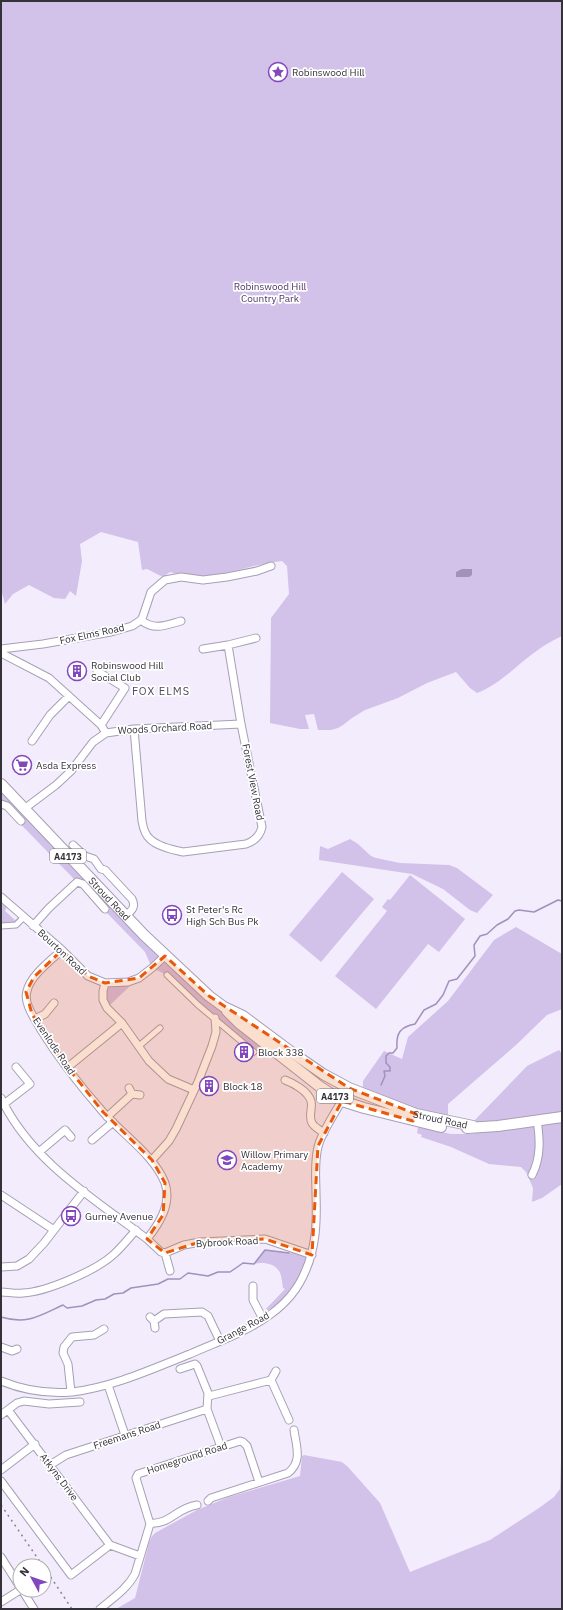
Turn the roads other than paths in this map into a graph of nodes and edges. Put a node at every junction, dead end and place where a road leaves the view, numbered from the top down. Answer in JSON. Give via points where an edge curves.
{"nodes":[{"id":1,"x":271,"y":566,"type":"dead end"},
{"id":2,"x":141,"y":620,"type":"junction"},
{"id":3,"x":181,"y":621,"type":"dead end"},
{"id":4,"x":256,"y":638,"type":"dead end"},
{"id":5,"x":228,"y":645,"type":"junction"},
{"id":6,"x":1,"y":649,"type":"edge"},
{"id":7,"x":203,"y":649,"type":"dead end"},
{"id":8,"x":1,"y":653,"type":"edge"},
{"id":9,"x":97,"y":671,"type":"dead end"},
{"id":10,"x":69,"y":696,"type":"junction"},
{"id":11,"x":241,"y":724,"type":"junction"},
{"id":12,"x":101,"y":725,"type":"junction"},
{"id":13,"x":134,"y":729,"type":"junction"},
{"id":14,"x":106,"y":733,"type":"junction"},
{"id":15,"x":32,"y":741,"type":"dead end"},
{"id":16,"x":1,"y":784,"type":"edge"},
{"id":17,"x":1,"y":804,"type":"edge"},
{"id":18,"x":24,"y":809,"type":"junction"},
{"id":19,"x":21,"y":820,"type":"dead end"},
{"id":20,"x":73,"y":844,"type":"dead end"},
{"id":21,"x":101,"y":869,"type":"junction"},
{"id":22,"x":89,"y":878,"type":"junction"},
{"id":23,"x":1,"y":897,"type":"edge"},
{"id":24,"x":105,"y":909,"type":"dead end"},
{"id":25,"x":126,"y":916,"type":"junction"},
{"id":26,"x":24,"y":917,"type":"junction"},
{"id":27,"x":1,"y":926,"type":"edge"},
{"id":28,"x":34,"y":926,"type":"junction"},
{"id":29,"x":62,"y":950,"type":"junction"},
{"id":30,"x":165,"y":956,"type":"junction"},
{"id":31,"x":167,"y":975,"type":"dead end"},
{"id":32,"x":105,"y":983,"type":"junction"},
{"id":33,"x":55,"y":1002,"type":"dead end"},
{"id":34,"x":224,"y":1007,"type":"junction"},
{"id":35,"x":215,"y":1018,"type":"junction"},
{"id":36,"x":35,"y":1019,"type":"junction"},
{"id":37,"x":122,"y":1023,"type":"junction"},
{"id":38,"x":160,"y":1028,"type":"dead end"},
{"id":39,"x":139,"y":1046,"type":"junction"},
{"id":40,"x":254,"y":1052,"type":"dead end"},
{"id":41,"x":16,"y":1067,"type":"dead end"},
{"id":42,"x":68,"y":1067,"type":"junction"},
{"id":43,"x":285,"y":1080,"type":"dead end"},
{"id":44,"x":349,"y":1088,"type":"junction"},
{"id":45,"x":194,"y":1090,"type":"junction"},
{"id":46,"x":140,"y":1095,"type":"dead end"},
{"id":47,"x":342,"y":1100,"type":"junction"},
{"id":48,"x":2,"y":1101,"type":"edge"},
{"id":49,"x":415,"y":1117,"type":"junction"},
{"id":50,"x":562,"y":1117,"type":"edge"},
{"id":51,"x":110,"y":1120,"type":"junction"},
{"id":52,"x":537,"y":1120,"type":"junction"},
{"id":53,"x":324,"y":1133,"type":"junction"},
{"id":54,"x":71,"y":1137,"type":"dead end"},
{"id":55,"x":93,"y":1138,"type":"dead end"},
{"id":56,"x":39,"y":1152,"type":"junction"},
{"id":57,"x":152,"y":1160,"type":"junction"},
{"id":58,"x":532,"y":1175,"type":"dead end"},
{"id":59,"x":84,"y":1191,"type":"junction"},
{"id":60,"x":1,"y":1194,"type":"edge"},
{"id":61,"x":54,"y":1230,"type":"junction"},
{"id":62,"x":136,"y":1230,"type":"junction"},
{"id":63,"x":147,"y":1239,"type":"junction"},
{"id":64,"x":165,"y":1253,"type":"junction"},
{"id":65,"x":312,"y":1255,"type":"junction"},
{"id":66,"x":1,"y":1267,"type":"edge"},
{"id":67,"x":170,"y":1271,"type":"dead end"},
{"id":68,"x":255,"y":1289,"type":"dead end"},
{"id":69,"x":1,"y":1292,"type":"edge"},
{"id":70,"x":263,"y":1320,"type":"junction"},
{"id":71,"x":153,"y":1322,"type":"dead end"},
{"id":72,"x":104,"y":1329,"type":"dead end"},
{"id":73,"x":220,"y":1341,"type":"junction"},
{"id":74,"x":1,"y":1347,"type":"edge"},
{"id":75,"x":14,"y":1352,"type":"dead end"},
{"id":76,"x":180,"y":1369,"type":"dead end"},
{"id":77,"x":276,"y":1371,"type":"dead end"},
{"id":78,"x":271,"y":1380,"type":"junction"},
{"id":79,"x":1,"y":1381,"type":"edge"},
{"id":80,"x":108,"y":1385,"type":"junction"},
{"id":81,"x":71,"y":1392,"type":"junction"},
{"id":82,"x":209,"y":1396,"type":"junction"},
{"id":83,"x":80,"y":1402,"type":"dead end"},
{"id":84,"x":207,"y":1409,"type":"junction"},
{"id":85,"x":8,"y":1410,"type":"junction"},
{"id":86,"x":1,"y":1415,"type":"edge"},
{"id":87,"x":288,"y":1421,"type":"dead end"},
{"id":88,"x":294,"y":1430,"type":"dead end"},
{"id":89,"x":125,"y":1436,"type":"junction"},
{"id":90,"x":35,"y":1444,"type":"junction"},
{"id":91,"x":221,"y":1447,"type":"junction"},
{"id":92,"x":50,"y":1465,"type":"junction"},
{"id":93,"x":1,"y":1470,"type":"edge"},
{"id":94,"x":1,"y":1481,"type":"edge"},
{"id":95,"x":259,"y":1482,"type":"junction"},
{"id":96,"x":208,"y":1501,"type":"dead end"},
{"id":97,"x":192,"y":1505,"type":"dead end"},
{"id":98,"x":150,"y":1523,"type":"junction"},
{"id":99,"x":110,"y":1545,"type":"junction"},
{"id":100,"x":140,"y":1556,"type":"junction"},
{"id":101,"x":1,"y":1557,"type":"edge"},
{"id":102,"x":12,"y":1574,"type":"edge"},
{"id":103,"x":12,"y":1595,"type":"edge"},
{"id":104,"x":26,"y":1598,"type":"edge"},
{"id":105,"x":1,"y":1602,"type":"edge"},
{"id":106,"x":34,"y":1609,"type":"edge"},
{"id":107,"x":100,"y":1609,"type":"edge"}],
"edges":[{"from":1,"to":2,"type":"street","via":[[227,577],[203,580],[181,577],[165,580],[150,592]]},
{"from":2,"to":3,"type":"street","via":[[157,627]]},
{"from":2,"to":6,"type":"street","name":"Fox Elms Road","via":[[132,626],[111,632]]},
{"from":4,"to":5,"type":"street"},
{"from":5,"to":7,"type":"street"},
{"from":5,"to":11,"type":"street","name":"Forest View Road"},
{"from":8,"to":10,"type":"street","via":[[49,678]]},
{"from":9,"to":12,"type":"street","via":[[125,688]]},
{"from":10,"to":12,"type":"street"},
{"from":10,"to":15,"type":"street","via":[[50,715]]},
{"from":11,"to":13,"type":"street","name":"Woods Orchard Road"},
{"from":11,"to":13,"type":"street","name":"Forest View Road","via":[[261,832],[253,841],[246,844],[183,852],[175,851],[150,839],[144,828]]},
{"from":12,"to":14,"type":"street"},
{"from":13,"to":14,"type":"street","name":"Woods Orchard Road"},
{"from":14,"to":18,"type":"street","name":"Woods Orchard Road","via":[[93,742],[56,785]]},
{"from":16,"to":18,"type":"main road","name":"Stroud Road","number":"A4173"},
{"from":17,"to":19,"type":"street","via":[[7,806]]},
{"from":18,"to":22,"type":"main road","name":"Stroud Road","number":"A4173"},
{"from":20,"to":21,"type":"street","via":[[85,856],[94,860]]},
{"from":21,"to":22,"type":"street"},
{"from":21,"to":25,"type":"street","via":[[105,870],[132,898],[134,908]]},
{"from":22,"to":25,"type":"main road","name":"Stroud Road","number":"A4173"},
{"from":23,"to":26,"type":"street","name":"Bourton Road"},
{"from":24,"to":28,"type":"street","via":[[82,884],[77,882]]},
{"from":25,"to":30,"type":"main road","name":"Stroud Road","number":"A4173"},
{"from":26,"to":27,"type":"street","via":[[16,925]]},
{"from":26,"to":28,"type":"street","name":"Bourton Road"},
{"from":28,"to":29,"type":"street","name":"Bourton Road"},
{"from":29,"to":32,"type":"street","name":"Bourton Road","via":[[88,976]]},
{"from":29,"to":36,"type":"street","name":"Evenlode Road","via":[[29,983],[27,1000]]},
{"from":30,"to":32,"type":"street","name":"Bourton Road","via":[[139,978],[128,982]]},
{"from":30,"to":34,"type":"main road","name":"Stroud Road","number":"A4173"},
{"from":31,"to":35,"type":"street"},
{"from":32,"to":37,"type":"street","via":[[103,1000],[107,1008]]},
{"from":33,"to":36,"type":"street","via":[[45,1014]]},
{"from":34,"to":44,"type":"main road","name":"Stroud Road","number":"A4173","via":[[243,1016],[323,1074]]},
{"from":34,"to":47,"type":"main road","name":"Stroud Road","number":"A4173","via":[[244,1027]]},
{"from":35,"to":40,"type":"street"},
{"from":35,"to":45,"type":"street","via":[[216,1032],[212,1046]]},
{"from":36,"to":42,"type":"street","name":"Evenlode Road"},
{"from":37,"to":39,"type":"street"},
{"from":37,"to":42,"type":"street"},
{"from":38,"to":39,"type":"street"},
{"from":39,"to":45,"type":"street","via":[[168,1079]]},
{"from":41,"to":48,"type":"street","via":[[30,1084]]},
{"from":42,"to":51,"type":"street","name":"Evenlode Road"},
{"from":43,"to":53,"type":"street","via":[[293,1083],[308,1096],[311,1101],[312,1123]]},
{"from":44,"to":47,"type":"street","name":"Grange Road"},
{"from":44,"to":49,"type":"main road","name":"Stroud Road","number":"A4173"},
{"from":45,"to":57,"type":"street","via":[[169,1141]]},
{"from":46,"to":51,"type":"street","via":[[130,1091]]},
{"from":47,"to":49,"type":"main road","name":"Stroud Road","number":"A4173","via":[[364,1108]]},
{"from":47,"to":53,"type":"street","name":"Grange Road"},
{"from":48,"to":56,"type":"street","via":[[26,1138]]},
{"from":49,"to":52,"type":"main road","name":"Stroud Road","number":"A4173","via":[[439,1126],[464,1128]]},
{"from":50,"to":52,"type":"main road","number":"A4173"},
{"from":51,"to":55,"type":"street"},
{"from":51,"to":57,"type":"street","name":"Evenlode Road"},
{"from":52,"to":58,"type":"street","via":[[538,1160]]},
{"from":53,"to":65,"type":"street","name":"Grange Road","via":[[316,1157],[315,1234]]},
{"from":54,"to":56,"type":"street","via":[[65,1130]]},
{"from":56,"to":59,"type":"street"},
{"from":57,"to":63,"type":"street","name":"Evenlode Road","via":[[165,1183],[166,1200],[163,1215]]},
{"from":59,"to":61,"type":"street"},
{"from":59,"to":62,"type":"street"},
{"from":60,"to":61,"type":"street"},
{"from":61,"to":66,"type":"street","via":[[26,1262]]},
{"from":62,"to":63,"type":"street"},
{"from":62,"to":69,"type":"street","via":[[112,1256],[67,1280],[23,1293]]},
{"from":63,"to":64,"type":"street"},
{"from":64,"to":65,"type":"street","name":"Bybrook Road","via":[[200,1242],[265,1239]]},
{"from":64,"to":67,"type":"street"},
{"from":65,"to":70,"type":"street","name":"Grange Road","via":[[305,1274],[294,1292]]},
{"from":68,"to":70,"type":"street","via":[[253,1300]]},
{"from":70,"to":73,"type":"street","name":"Grange Road"},
{"from":71,"to":73,"type":"street","via":[[164,1314],[202,1312],[208,1316]]},
{"from":72,"to":81,"type":"street","via":[[94,1335],[72,1337],[67,1341],[63,1353],[68,1364]]},
{"from":73,"to":80,"type":"street","name":"Grange Road","via":[[142,1374]]},
{"from":74,"to":75,"type":"street"},
{"from":76,"to":82,"type":"street","via":[[196,1365]]},
{"from":77,"to":78,"type":"street"},
{"from":78,"to":82,"type":"street"},
{"from":78,"to":87,"type":"street"},
{"from":79,"to":81,"type":"street","name":"Grange Road","via":[[46,1392]]},
{"from":80,"to":81,"type":"street","name":"Grange Road"},
{"from":80,"to":89,"type":"street"},
{"from":82,"to":84,"type":"street"},
{"from":83,"to":85,"type":"street","via":[[49,1404],[24,1401]]},
{"from":84,"to":89,"type":"street","name":"Freemans Road"},
{"from":84,"to":91,"type":"street"},
{"from":85,"to":86,"type":"street"},
{"from":85,"to":90,"type":"street","name":"Atkyns Drive"},
{"from":88,"to":95,"type":"street","via":[[298,1462],[294,1468]]},
{"from":89,"to":92,"type":"street","name":"Freemans Road","via":[[66,1455]]},
{"from":90,"to":92,"type":"street","name":"Atkyns Drive"},
{"from":90,"to":93,"type":"street"},
{"from":91,"to":95,"type":"street","name":"Homeground Road","via":[[237,1441],[243,1442]]},
{"from":91,"to":98,"type":"street","name":"Homeground Road","via":[[137,1476]]},
{"from":92,"to":99,"type":"street","name":"Atkyns Drive"},
{"from":94,"to":99,"type":"street","via":[[71,1575]]},
{"from":95,"to":96,"type":"street"},
{"from":97,"to":98,"type":"street","via":[[163,1523]]},
{"from":98,"to":100,"type":"street"},
{"from":99,"to":100,"type":"street"},
{"from":100,"to":107,"type":"street","via":[[135,1574],[127,1587]]},
{"from":101,"to":102,"type":"street"},
{"from":103,"to":105,"type":"street"},
{"from":104,"to":106,"type":"street"}]}
